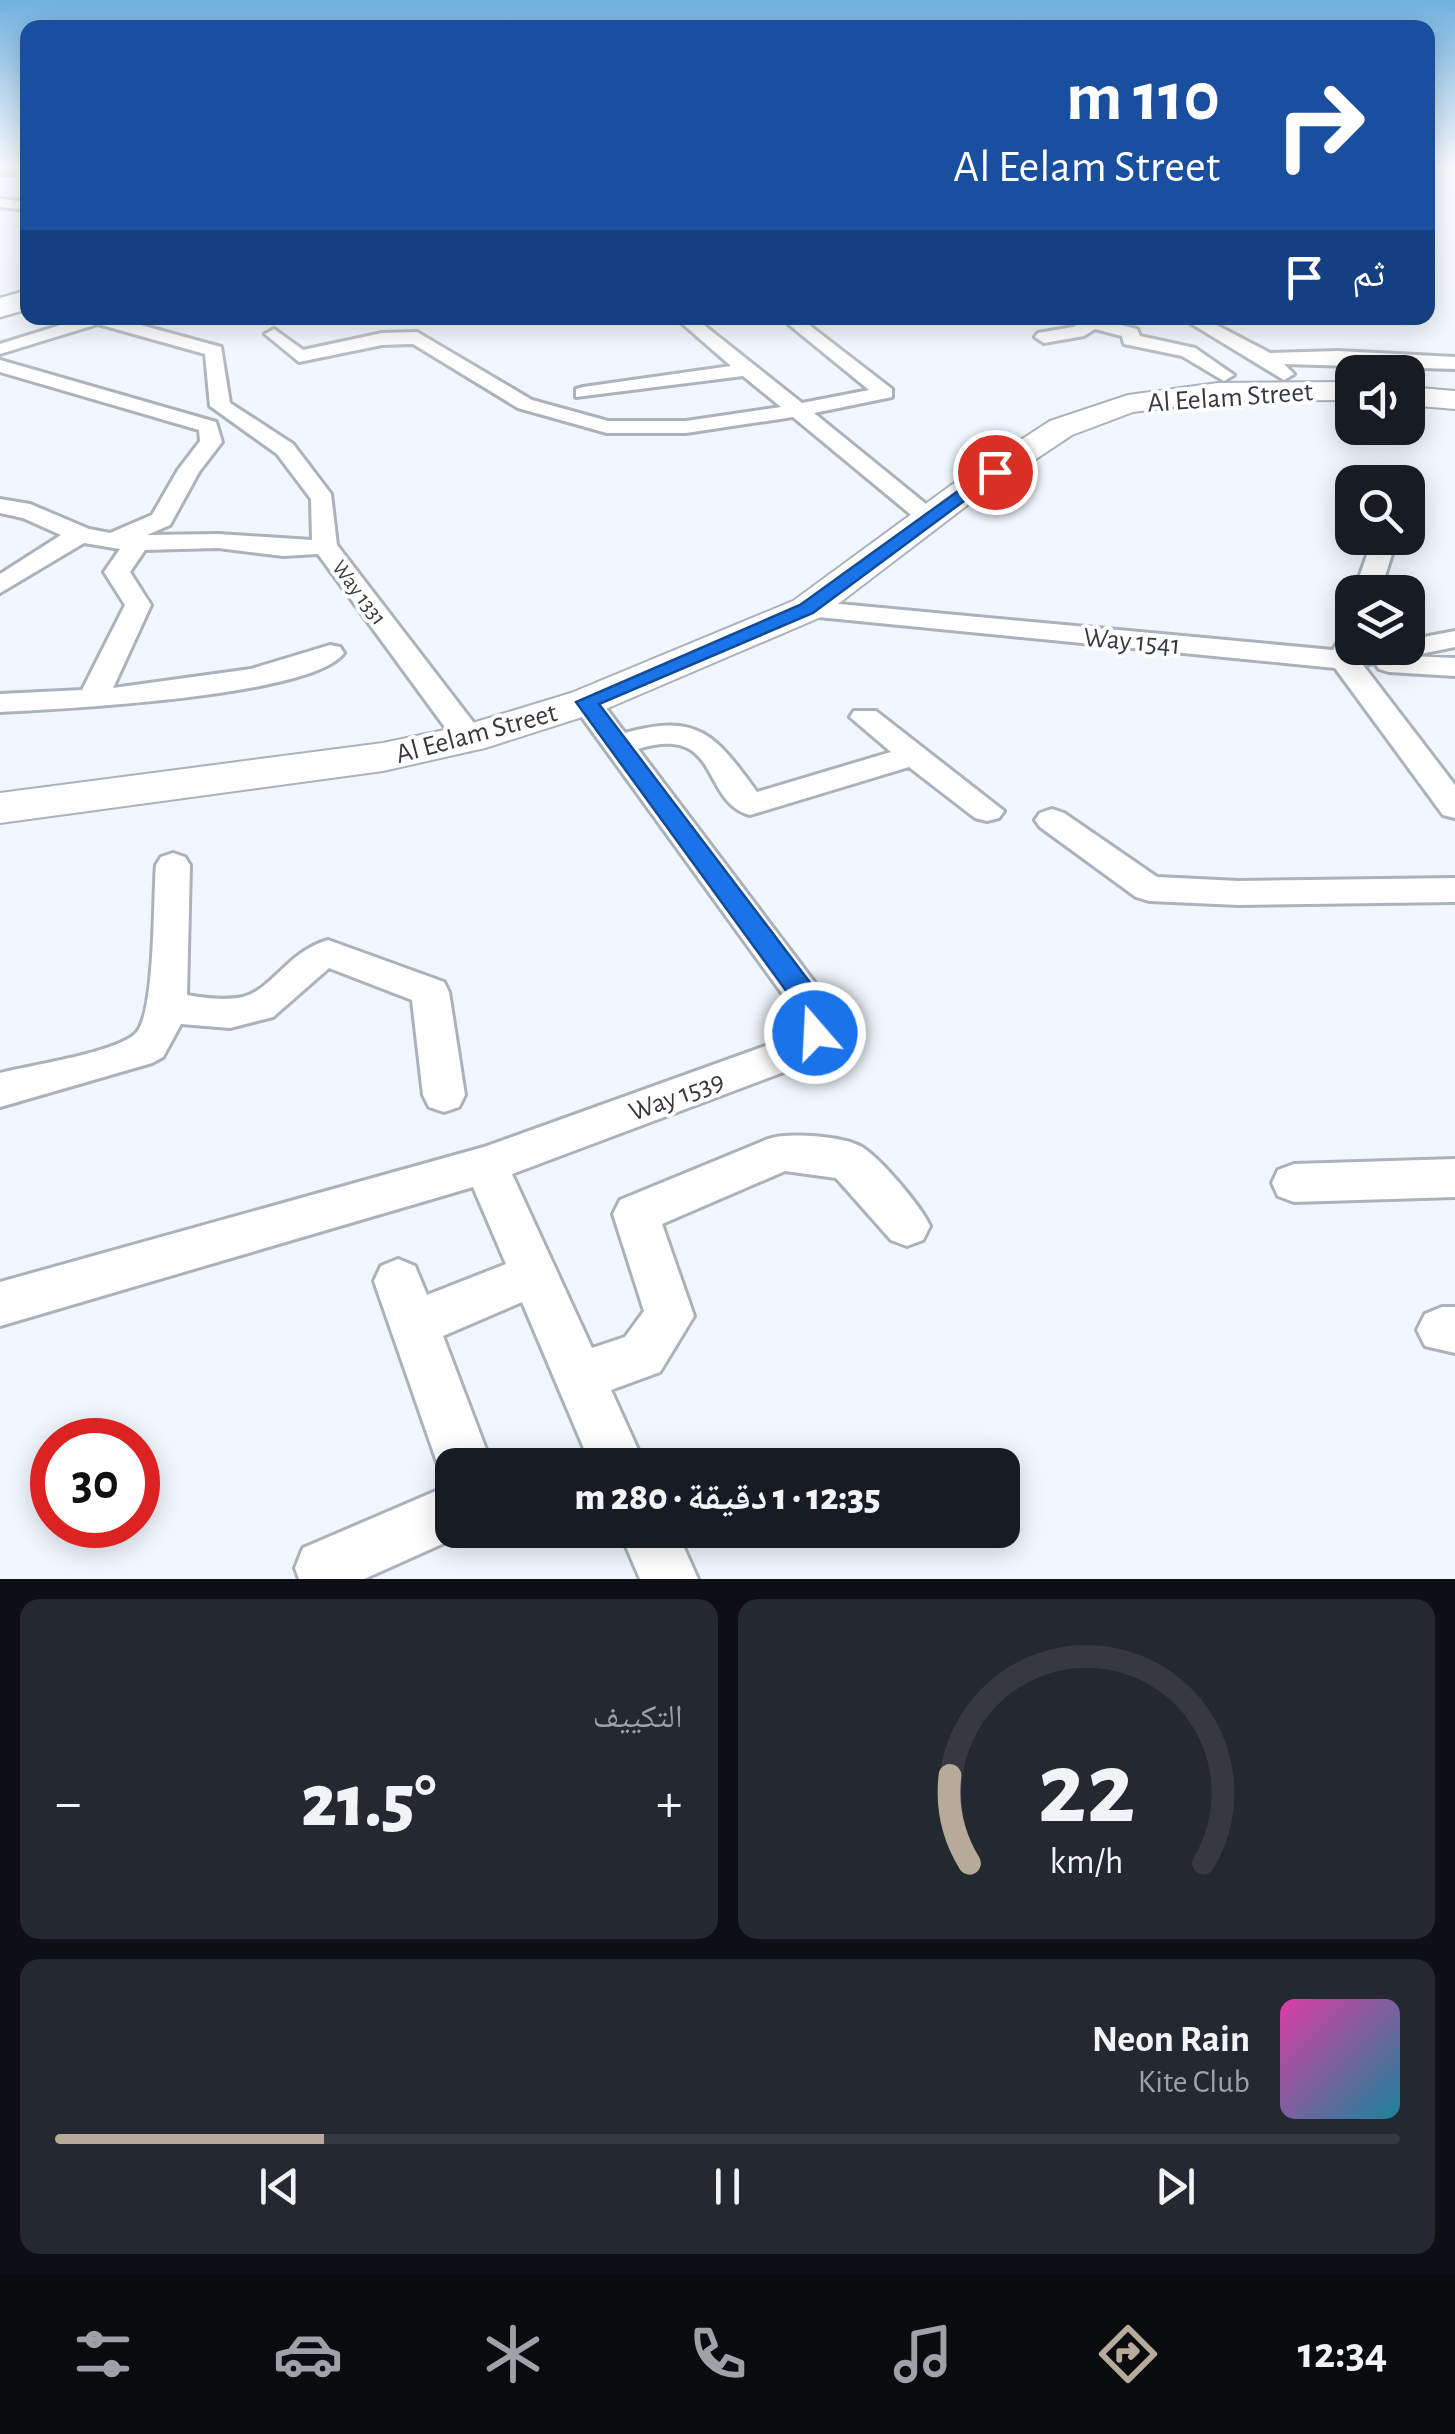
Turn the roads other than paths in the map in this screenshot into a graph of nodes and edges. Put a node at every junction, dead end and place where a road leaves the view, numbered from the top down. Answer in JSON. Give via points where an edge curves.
{"nodes":[{"id":1,"x":81,"y":325,"type":"edge"},
{"id":2,"x":123,"y":325,"type":"edge"},
{"id":3,"x":694,"y":325,"type":"edge"},
{"id":4,"x":799,"y":325,"type":"edge"},
{"id":5,"x":1087,"y":325,"type":"edge"},
{"id":6,"x":1110,"y":325,"type":"edge"},
{"id":7,"x":1204,"y":325,"type":"edge"},
{"id":8,"x":274,"y":334,"type":"dead end"},
{"id":9,"x":1044,"y":337,"type":"dead end"},
{"id":10,"x":1,"y":358,"type":"edge"},
{"id":11,"x":1267,"y":359,"type":"junction"},
{"id":12,"x":1455,"y":362,"type":"edge"},
{"id":13,"x":749,"y":369,"type":"junction"},
{"id":14,"x":30,"y":375,"type":"junction"},
{"id":15,"x":1224,"y":375,"type":"dead end"},
{"id":16,"x":0,"y":386,"type":"edge"},
{"id":17,"x":1302,"y":390,"type":"junction"},
{"id":18,"x":1335,"y":391,"type":"edge"},
{"id":19,"x":583,"y":393,"type":"dead end"},
{"id":20,"x":1425,"y":397,"type":"edge"},
{"id":21,"x":1455,"y":400,"type":"edge"},
{"id":22,"x":800,"y":410,"type":"junction"},
{"id":23,"x":0,"y":506,"type":"edge"},
{"id":24,"x":929,"y":518,"type":"junction"},
{"id":25,"x":80,"y":534,"type":"junction"},
{"id":26,"x":126,"y":541,"type":"junction"},
{"id":27,"x":326,"y":546,"type":"junction"},
{"id":28,"x":0,"y":586,"type":"edge"},
{"id":29,"x":807,"y":609,"type":"junction"},
{"id":30,"x":1455,"y":639,"type":"edge"},
{"id":31,"x":1425,"y":642,"type":"edge"},
{"id":32,"x":1335,"y":647,"type":"edge"},
{"id":33,"x":330,"y":653,"type":"dead end"},
{"id":34,"x":1425,"y":662,"type":"edge"},
{"id":35,"x":1359,"y":665,"type":"edge"},
{"id":36,"x":1455,"y":668,"type":"edge"},
{"id":37,"x":92,"y":699,"type":"junction"},
{"id":38,"x":586,"y":702,"type":"junction"},
{"id":39,"x":0,"y":703,"type":"edge"},
{"id":40,"x":865,"y":717,"type":"dead end"},
{"id":41,"x":469,"y":738,"type":"junction"},
{"id":42,"x":619,"y":745,"type":"junction"},
{"id":43,"x":912,"y":756,"type":"junction"},
{"id":44,"x":0,"y":808,"type":"edge"},
{"id":45,"x":1455,"y":808,"type":"edge"},
{"id":46,"x":987,"y":811,"type":"dead end"},
{"id":47,"x":1052,"y":820,"type":"dead end"},
{"id":48,"x":173,"y":865,"type":"dead end"},
{"id":49,"x":1455,"y":890,"type":"edge"},
{"id":50,"x":166,"y":1007,"type":"junction"},
{"id":51,"x":0,"y":1090,"type":"edge"},
{"id":52,"x":444,"y":1095,"type":"dead end"},
{"id":53,"x":486,"y":1166,"type":"junction"},
{"id":54,"x":1455,"y":1178,"type":"edge"},
{"id":55,"x":1294,"y":1183,"type":"dead end"},
{"id":56,"x":907,"y":1226,"type":"dead end"},
{"id":57,"x":534,"y":1275,"type":"junction"},
{"id":58,"x":0,"y":1304,"type":"edge"},
{"id":59,"x":580,"y":1377,"type":"junction"},
{"id":60,"x":459,"y":1448,"type":"edge"},
{"id":61,"x":611,"y":1448,"type":"edge"},
{"id":62,"x":435,"y":1519,"type":"edge"},
{"id":63,"x":655,"y":1548,"type":"edge"},
{"id":64,"x":323,"y":1568,"type":"dead end"},
{"id":65,"x":669,"y":1579,"type":"edge"}],
"edges":[{"from":1,"to":10,"type":"street"},
{"from":2,"to":27,"type":"street","name":"Way 1331","via":[[214,351],[220,406],[285,449],[324,499]]},
{"from":3,"to":13,"type":"street"},
{"from":4,"to":22,"type":"street","via":[[884,393]]},
{"from":5,"to":9,"type":"street"},
{"from":6,"to":15,"type":"street","via":[[1131,333],[1131,340],[1188,352]]},
{"from":7,"to":11,"type":"street"},
{"from":8,"to":22,"type":"street","via":[[299,356],[418,338],[525,404],[607,426],[686,427]]},
{"from":10,"to":14,"type":"street"},
{"from":11,"to":12,"type":"street"},
{"from":11,"to":17,"type":"street"},
{"from":13,"to":19,"type":"street"},
{"from":13,"to":22,"type":"street"},
{"from":14,"to":16,"type":"street"},
{"from":14,"to":26,"type":"street","via":[[209,426],[211,442],[161,520]]},
{"from":17,"to":18,"type":"main road","name":"Al Eelam Street"},
{"from":17,"to":24,"type":"main road","name":"Al Eelam Street","via":[[1128,404],[1061,428]]},
{"from":20,"to":21,"type":"main road"},
{"from":22,"to":24,"type":"street"},
{"from":23,"to":25,"type":"street","via":[[48,516]]},
{"from":24,"to":29,"type":"main road","name":"Al Eelam Street"},
{"from":25,"to":26,"type":"street"},
{"from":25,"to":28,"type":"street"},
{"from":26,"to":27,"type":"street","via":[[218,541],[290,552]]},
{"from":26,"to":37,"type":"street","via":[[117,572],[138,604]]},
{"from":27,"to":41,"type":"street","name":"Way 1331"},
{"from":29,"to":32,"type":"street","name":"Way 1541"},
{"from":29,"to":38,"type":"main road","name":"Al Eelam Street"},
{"from":30,"to":31,"type":"street","name":"Way 1541"},
{"from":33,"to":37,"type":"street","via":[[293,670]]},
{"from":34,"to":36,"type":"street"},
{"from":35,"to":45,"type":"street"},
{"from":37,"to":39,"type":"street"},
{"from":38,"to":41,"type":"main road","name":"Al Eelam Street"},
{"from":38,"to":42,"type":"street","name":"Way 1539"},
{"from":40,"to":43,"type":"street"},
{"from":41,"to":44,"type":"main road","name":"Al Eelam Street","via":[[383,757]]},
{"from":42,"to":43,"type":"street","via":[[681,733],[699,742],[750,806]]},
{"from":42,"to":53,"type":"street","name":"Way 1539","via":[[817,1012],[815,1033],[800,1050]]},
{"from":43,"to":46,"type":"street"},
{"from":47,"to":49,"type":"street","via":[[1150,890]]},
{"from":48,"to":50,"type":"street"},
{"from":50,"to":51,"type":"street","via":[[148,1047]]},
{"from":50,"to":52,"type":"street","via":[[229,1015],[261,1008],[305,962],[328,953],[430,992]]},
{"from":53,"to":57,"type":"street"},
{"from":53,"to":58,"type":"street","name":"Way 1539"},
{"from":54,"to":55,"type":"street"},
{"from":56,"to":59,"type":"street","via":[[848,1161],[783,1152],[636,1214],[670,1316],[642,1356]]},
{"from":57,"to":59,"type":"street"},
{"from":57,"to":60,"type":"street","via":[[406,1302]]},
{"from":59,"to":61,"type":"street"},
{"from":62,"to":64,"type":"street"},
{"from":63,"to":65,"type":"street"}]}
